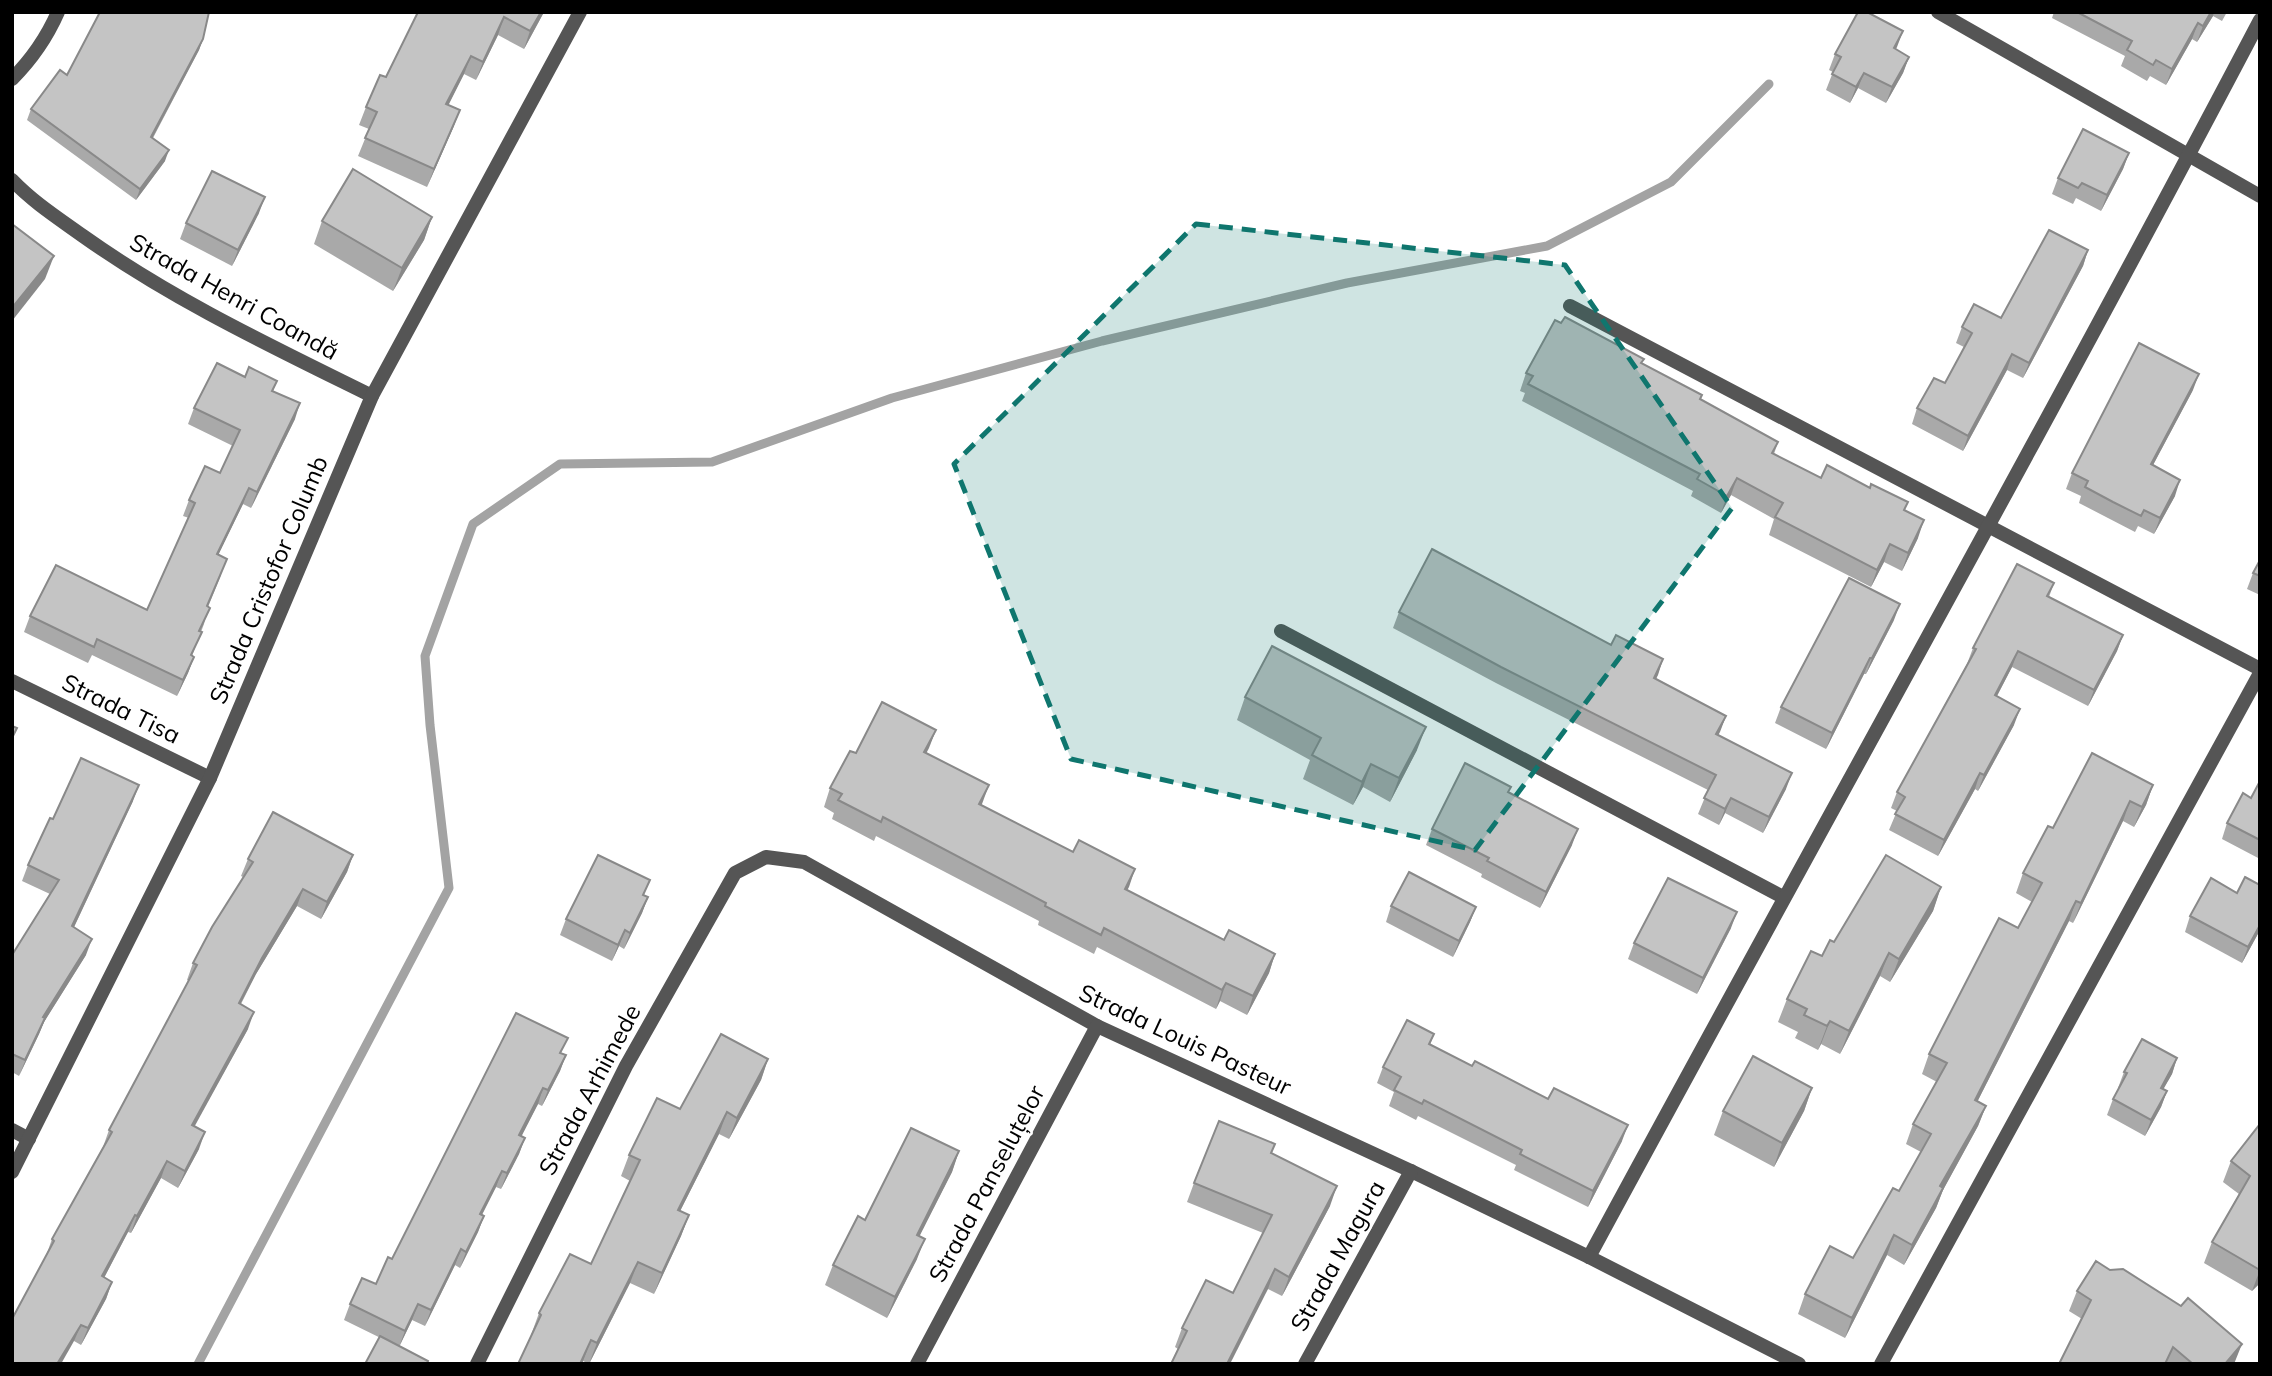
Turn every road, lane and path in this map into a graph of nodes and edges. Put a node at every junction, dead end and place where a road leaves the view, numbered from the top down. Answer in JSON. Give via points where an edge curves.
{"nodes":[{"id":1,"x":58,"y":12,"type":"edge"},
{"id":2,"x":580,"y":12,"type":"edge"},
{"id":3,"x":1938,"y":12,"type":"edge"},
{"id":4,"x":2260,"y":20,"type":"edge"},
{"id":5,"x":12,"y":79,"type":"edge"},
{"id":6,"x":2188,"y":157,"type":"junction"},
{"id":7,"x":12,"y":180,"type":"edge"},
{"id":8,"x":2260,"y":196,"type":"edge"},
{"id":9,"x":1570,"y":306,"type":"dead end"},
{"id":10,"x":372,"y":396,"type":"junction"},
{"id":11,"x":1989,"y":526,"type":"junction"},
{"id":12,"x":1281,"y":631,"type":"dead end"},
{"id":13,"x":2260,"y":671,"type":"edge"},
{"id":14,"x":12,"y":681,"type":"edge"},
{"id":15,"x":210,"y":778,"type":"junction"},
{"id":16,"x":766,"y":857,"type":"joint"},
{"id":17,"x":1783,"y":897,"type":"junction"},
{"id":18,"x":1097,"y":1026,"type":"junction"},
{"id":19,"x":12,"y":1130,"type":"edge"},
{"id":20,"x":29,"y":1139,"type":"junction"},
{"id":21,"x":1411,"y":1171,"type":"junction"},
{"id":22,"x":12,"y":1172,"type":"edge"},
{"id":23,"x":1589,"y":1257,"type":"junction"},
{"id":24,"x":477,"y":1364,"type":"edge"},
{"id":25,"x":917,"y":1364,"type":"edge"},
{"id":26,"x":1305,"y":1364,"type":"edge"},
{"id":27,"x":1799,"y":1364,"type":"edge"},
{"id":28,"x":1881,"y":1364,"type":"edge"}],
"edges":[{"from":1,"to":5,"type":"street","via":[[27,64]]},
{"from":2,"to":10,"type":"street","name":"Strada Cristofor Columb"},
{"from":3,"to":6,"type":"street"},
{"from":4,"to":6,"type":"street"},
{"from":6,"to":8,"type":"street"},
{"from":6,"to":11,"type":"street"},
{"from":7,"to":10,"type":"street","name":"Strada Henri Coandă","via":[[29,198],[115,259],[219,320]]},
{"from":9,"to":11,"type":"street"},
{"from":10,"to":15,"type":"street","name":"Strada Cristofor Columb"},
{"from":11,"to":13,"type":"street"},
{"from":11,"to":17,"type":"street"},
{"from":12,"to":17,"type":"street"},
{"from":13,"to":28,"type":"street"},
{"from":14,"to":15,"type":"street","name":"Strada Tisa"},
{"from":15,"to":20,"type":"street","name":"Strada Cristofor Columb"},
{"from":16,"to":18,"type":"street","name":"Strada Louis Pasteur","via":[[804,862]]},
{"from":16,"to":24,"type":"street","name":"Strada Arhimede","via":[[735,873],[626,1066]]},
{"from":17,"to":23,"type":"street"},
{"from":18,"to":21,"type":"street","name":"Strada Louis Pasteur"},
{"from":18,"to":25,"type":"street","name":"Strada Panseluțelor"},
{"from":19,"to":20,"type":"street"},
{"from":20,"to":22,"type":"street","name":"Strada Cristofor Columb"},
{"from":21,"to":23,"type":"street","name":"Strada Louis Pasteur"},
{"from":21,"to":26,"type":"street","name":"Strada Magura"},
{"from":23,"to":27,"type":"street","name":"Strada Louis Pasteur"}]}
